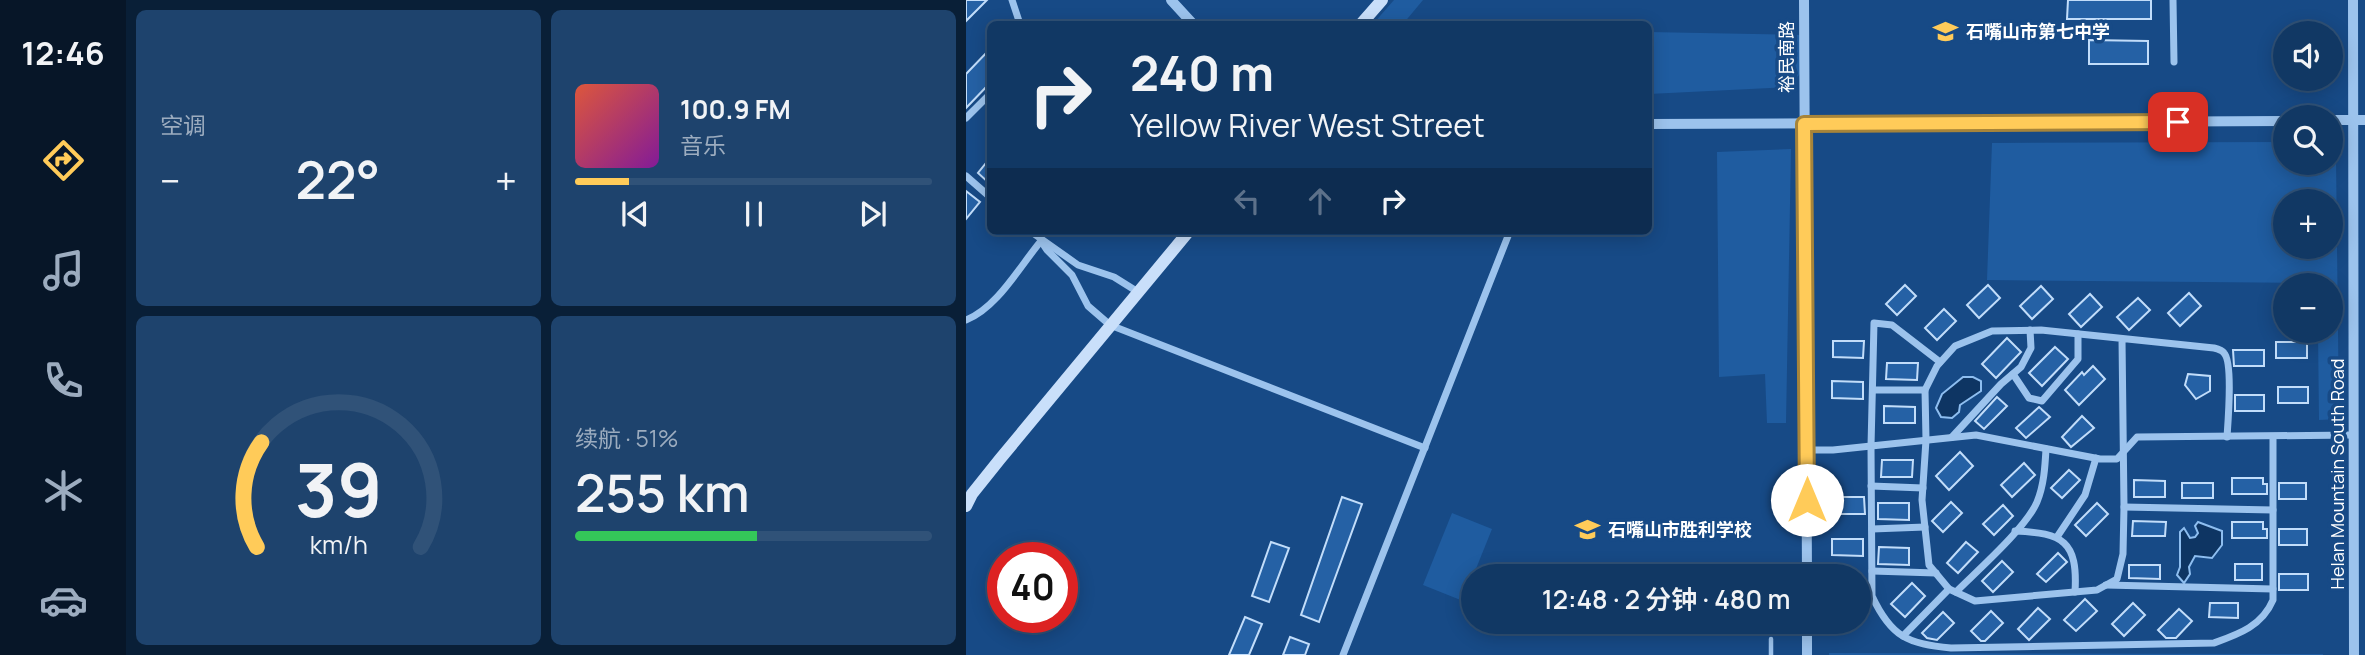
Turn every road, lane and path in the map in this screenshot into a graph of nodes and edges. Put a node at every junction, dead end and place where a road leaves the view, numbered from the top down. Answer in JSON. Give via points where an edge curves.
{"nodes":[{"id":1,"x":1012,"y":0,"type":"edge"},
{"id":2,"x":1171,"y":0,"type":"edge"},
{"id":3,"x":1382,"y":0,"type":"edge"},
{"id":4,"x":1804,"y":0,"type":"edge"},
{"id":5,"x":2173,"y":0,"type":"edge"},
{"id":6,"x":2353,"y":0,"type":"edge"},
{"id":7,"x":1019,"y":21,"type":"edge"},
{"id":8,"x":1190,"y":21,"type":"edge"},
{"id":9,"x":1364,"y":21,"type":"edge"},
{"id":10,"x":2174,"y":62,"type":"dead end"},
{"id":11,"x":987,"y":97,"type":"edge"},
{"id":12,"x":966,"y":118,"type":"edge"},
{"id":13,"x":2360,"y":120,"type":"edge"},
{"id":14,"x":2273,"y":121,"type":"edge"},
{"id":15,"x":1652,"y":124,"type":"edge"},
{"id":16,"x":1804,"y":124,"type":"junction"},
{"id":17,"x":966,"y":176,"type":"edge"},
{"id":18,"x":987,"y":194,"type":"edge"},
{"id":19,"x":1034,"y":235,"type":"edge"},
{"id":20,"x":1186,"y":235,"type":"edge"},
{"id":21,"x":1508,"y":235,"type":"edge"},
{"id":22,"x":1041,"y":241,"type":"junction"},
{"id":23,"x":1138,"y":292,"type":"junction"},
{"id":24,"x":966,"y":320,"type":"edge"},
{"id":25,"x":1111,"y":325,"type":"junction"},
{"id":26,"x":2031,"y":330,"type":"junction"},
{"id":27,"x":2078,"y":334,"type":"junction"},
{"id":28,"x":2122,"y":339,"type":"junction"},
{"id":29,"x":1940,"y":362,"type":"junction"},
{"id":30,"x":2013,"y":374,"type":"junction"},
{"id":31,"x":1873,"y":390,"type":"junction"},
{"id":32,"x":1925,"y":390,"type":"junction"},
{"id":33,"x":2354,"y":435,"type":"junction"},
{"id":34,"x":2227,"y":437,"type":"junction"},
{"id":35,"x":2273,"y":437,"type":"junction"},
{"id":36,"x":1952,"y":438,"type":"junction"},
{"id":37,"x":1926,"y":440,"type":"junction"},
{"id":38,"x":1871,"y":446,"type":"junction"},
{"id":39,"x":1424,"y":447,"type":"junction"},
{"id":40,"x":2046,"y":449,"type":"junction"},
{"id":41,"x":1807,"y":450,"type":"junction"},
{"id":42,"x":2125,"y":451,"type":"junction"},
{"id":43,"x":2096,"y":458,"type":"junction"},
{"id":44,"x":1871,"y":486,"type":"junction"},
{"id":45,"x":1923,"y":488,"type":"junction"},
{"id":46,"x":966,"y":506,"type":"edge"},
{"id":47,"x":2124,"y":507,"type":"junction"},
{"id":48,"x":2273,"y":510,"type":"junction"},
{"id":49,"x":1925,"y":527,"type":"junction"},
{"id":50,"x":1872,"y":528,"type":"junction"},
{"id":51,"x":2015,"y":531,"type":"junction"},
{"id":52,"x":2057,"y":537,"type":"junction"},
{"id":53,"x":1807,"y":564,"type":"edge"},
{"id":54,"x":1872,"y":572,"type":"junction"},
{"id":55,"x":1936,"y":573,"type":"junction"},
{"id":56,"x":2105,"y":585,"type":"junction"},
{"id":57,"x":1953,"y":590,"type":"junction"},
{"id":58,"x":2273,"y":590,"type":"junction"},
{"id":59,"x":2075,"y":592,"type":"junction"},
{"id":60,"x":1807,"y":634,"type":"edge"},
{"id":61,"x":1903,"y":636,"type":"junction"},
{"id":62,"x":1771,"y":639,"type":"dead end"},
{"id":63,"x":1343,"y":655,"type":"edge"},
{"id":64,"x":1771,"y":655,"type":"edge"},
{"id":65,"x":1807,"y":655,"type":"edge"},
{"id":66,"x":2354,"y":655,"type":"edge"}],
"edges":[{"from":1,"to":7,"type":"street"},
{"from":2,"to":8,"type":"street"},
{"from":3,"to":9,"type":"main road"},
{"from":4,"to":16,"type":"street","name":"裕民南路"},
{"from":5,"to":10,"type":"street"},
{"from":6,"to":13,"type":"street","name":"Helan Mountain South Road"},
{"from":11,"to":12,"type":"street"},
{"from":13,"to":33,"type":"street","name":"Helan Mountain South Road"},
{"from":14,"to":16,"type":"street"},
{"from":15,"to":16,"type":"street"},
{"from":16,"to":41,"type":"street","name":"裕民南路"},
{"from":17,"to":18,"type":"street"},
{"from":19,"to":22,"type":"street"},
{"from":20,"to":23,"type":"main road"},
{"from":21,"to":39,"type":"street"},
{"from":22,"to":23,"type":"street","via":[[1078,265],[1114,277]]},
{"from":22,"to":24,"type":"street","via":[[1005,288],[978,315]]},
{"from":22,"to":25,"type":"street","via":[[1072,275],[1088,306]]},
{"from":23,"to":25,"type":"main road"},
{"from":25,"to":39,"type":"street"},
{"from":25,"to":46,"type":"main road"},
{"from":26,"to":27,"type":"street"},
{"from":26,"to":29,"type":"street","via":[[1992,331],[1955,346]]},
{"from":26,"to":30,"type":"street","via":[[2031,348]]},
{"from":27,"to":28,"type":"street"},
{"from":27,"to":30,"type":"street","via":[[2078,359],[2042,401],[2029,398]]},
{"from":28,"to":34,"type":"street","via":[[2223,351],[2230,386]]},
{"from":28,"to":42,"type":"street"},
{"from":29,"to":31,"type":"street","via":[[1892,325],[1874,323]]},
{"from":29,"to":32,"type":"street"},
{"from":30,"to":36,"type":"street"},
{"from":31,"to":32,"type":"street"},
{"from":31,"to":38,"type":"street"},
{"from":32,"to":37,"type":"street"},
{"from":33,"to":35,"type":"street"},
{"from":33,"to":66,"type":"street","name":"Helan Mountain South Road"},
{"from":34,"to":35,"type":"street"},
{"from":34,"to":42,"type":"street","via":[[2137,437]]},
{"from":35,"to":48,"type":"street"},
{"from":36,"to":37,"type":"street"},
{"from":36,"to":40,"type":"street","via":[[1976,435]]},
{"from":37,"to":38,"type":"street"},
{"from":37,"to":45,"type":"street"},
{"from":38,"to":41,"type":"street"},
{"from":38,"to":44,"type":"street"},
{"from":39,"to":63,"type":"street"},
{"from":40,"to":43,"type":"street"},
{"from":40,"to":51,"type":"street","via":[[2036,505]]},
{"from":41,"to":53,"type":"street","name":"裕民南路"},
{"from":42,"to":43,"type":"street","via":[[2117,459]]},
{"from":42,"to":47,"type":"street"},
{"from":43,"to":52,"type":"street","via":[[2085,495]]},
{"from":44,"to":45,"type":"street"},
{"from":44,"to":50,"type":"street"},
{"from":45,"to":49,"type":"street"},
{"from":47,"to":48,"type":"street"},
{"from":47,"to":56,"type":"street","via":[[2123,554],[2117,579]]},
{"from":48,"to":58,"type":"street"},
{"from":49,"to":50,"type":"street"},
{"from":49,"to":55,"type":"street","via":[[1929,565]]},
{"from":50,"to":54,"type":"street"},
{"from":51,"to":52,"type":"street"},
{"from":51,"to":57,"type":"street"},
{"from":52,"to":59,"type":"street","via":[[2073,552]]},
{"from":54,"to":55,"type":"street"},
{"from":54,"to":61,"type":"street","via":[[1872,596],[1882,616]]},
{"from":55,"to":57,"type":"street"},
{"from":56,"to":58,"type":"street"},
{"from":56,"to":59,"type":"street"},
{"from":57,"to":59,"type":"street","via":[[1975,601]]},
{"from":57,"to":61,"type":"street"},
{"from":58,"to":61,"type":"street","via":[[2266,615],[2214,643],[1951,648],[1920,645]]},
{"from":60,"to":65,"type":"street"},
{"from":62,"to":64,"type":"lane"}]}
